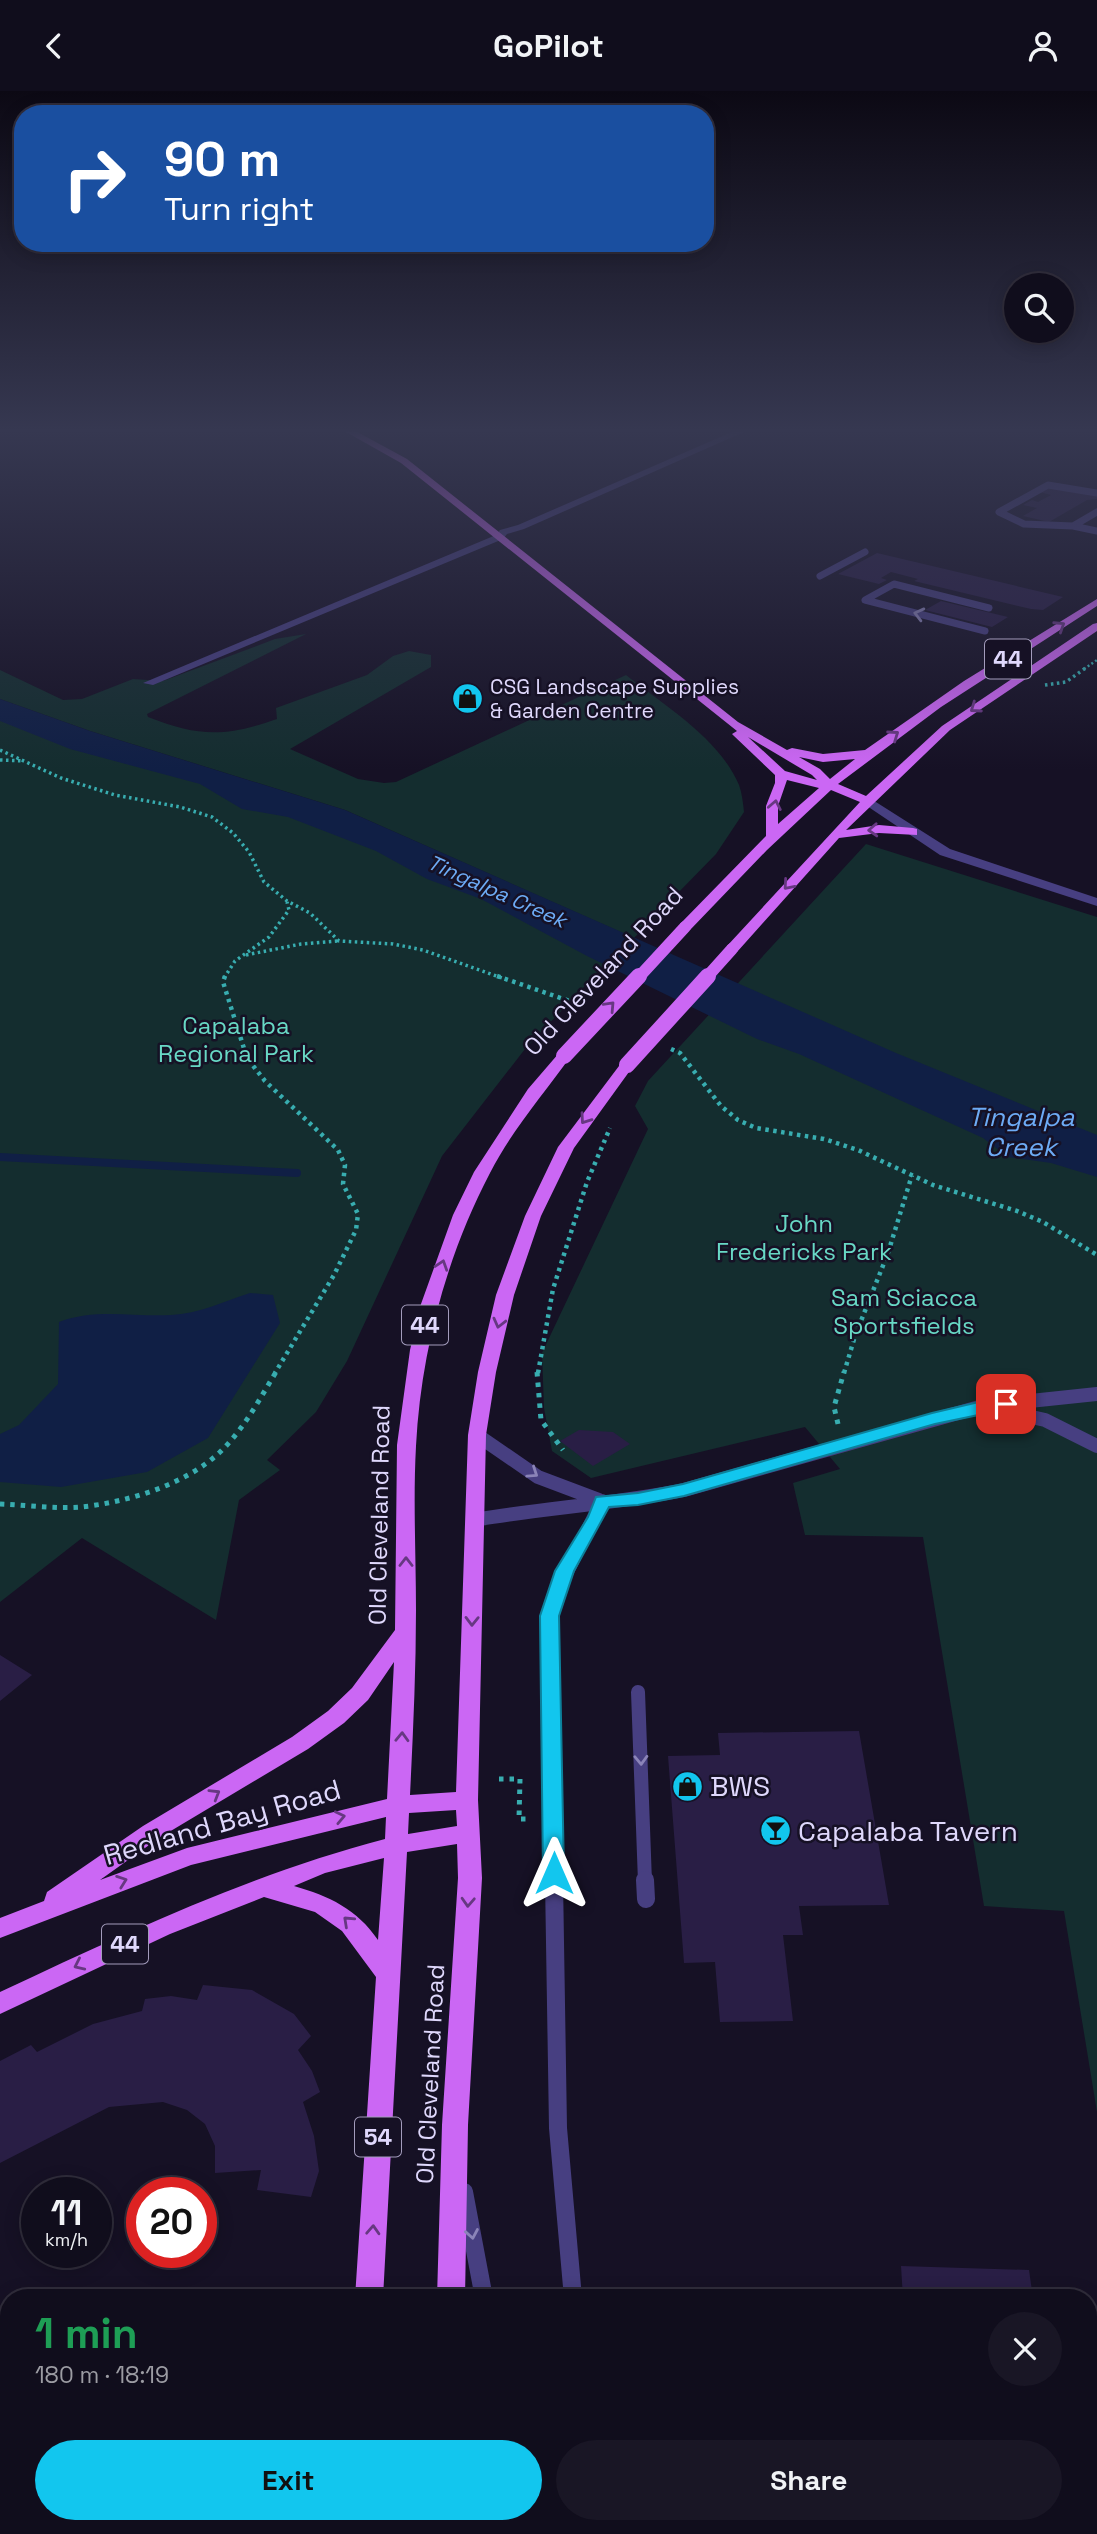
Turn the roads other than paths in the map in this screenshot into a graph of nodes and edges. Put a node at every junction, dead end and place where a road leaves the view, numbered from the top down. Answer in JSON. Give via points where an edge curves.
{"nodes":[{"id":1,"x":488,"y":542,"type":"edge"},
{"id":2,"x":506,"y":542,"type":"edge"},
{"id":3,"x":864,"y":552,"type":"dead end"},
{"id":4,"x":820,"y":576,"type":"dead end"},
{"id":5,"x":1097,"y":602,"type":"edge"},
{"id":6,"x":989,"y":608,"type":"dead end"},
{"id":7,"x":1097,"y":626,"type":"edge"},
{"id":8,"x":985,"y":631,"type":"dead end"},
{"id":9,"x":149,"y":683,"type":"dead end"},
{"id":10,"x":734,"y":724,"type":"junction"},
{"id":11,"x":766,"y":743,"type":"junction"},
{"id":12,"x":867,"y":754,"type":"junction"},
{"id":13,"x":780,"y":774,"type":"junction"},
{"id":14,"x":829,"y":785,"type":"junction"},
{"id":15,"x":868,"y":801,"type":"junction"},
{"id":16,"x":913,"y":832,"type":"junction"},
{"id":17,"x":834,"y":835,"type":"junction"},
{"id":18,"x":772,"y":836,"type":"junction"},
{"id":19,"x":1097,"y":902,"type":"edge"},
{"id":20,"x":1097,"y":1394,"type":"edge"},
{"id":21,"x":983,"y":1406,"type":"junction"},
{"id":22,"x":477,"y":1435,"type":"junction"},
{"id":23,"x":1097,"y":1446,"type":"edge"},
{"id":24,"x":602,"y":1501,"type":"junction"},
{"id":25,"x":474,"y":1520,"type":"junction"},
{"id":26,"x":406,"y":1630,"type":"junction"},
{"id":27,"x":638,"y":1692,"type":"dead end"},
{"id":28,"x":467,"y":1800,"type":"junction"},
{"id":29,"x":398,"y":1805,"type":"junction"},
{"id":30,"x":468,"y":1833,"type":"junction"},
{"id":31,"x":396,"y":1845,"type":"junction"},
{"id":32,"x":262,"y":1888,"type":"junction"},
{"id":33,"x":646,"y":1899,"type":"dead end"},
{"id":34,"x":35,"y":1913,"type":"junction"},
{"id":35,"x":0,"y":1928,"type":"edge"},
{"id":36,"x":388,"y":1976,"type":"junction"},
{"id":37,"x":0,"y":2003,"type":"edge"},
{"id":38,"x":455,"y":2143,"type":"junction"},
{"id":39,"x":370,"y":2289,"type":"edge"},
{"id":40,"x":451,"y":2289,"type":"edge"},
{"id":41,"x":482,"y":2289,"type":"edge"},
{"id":42,"x":572,"y":2289,"type":"edge"}],
"edges":[{"from":1,"to":9,"type":"street"},
{"from":2,"to":10,"type":"main road"},
{"from":3,"to":4,"type":"lane"},
{"from":12,"to":5,"type":"main road","name":"Old Cleveland Road","number":"44","one_way":true},
{"from":8,"to":6,"type":"lane","one_way":true,"via":[[865,600],[894,584]]},
{"from":7,"to":15,"type":"main road","name":"Old Cleveland Road","number":"44","one_way":true,"via":[[946,728]]},
{"from":10,"to":11,"type":"main road"},
{"from":10,"to":13,"type":"main road","via":[[738,735]]},
{"from":11,"to":12,"type":"main road","via":[[808,757]]},
{"from":11,"to":14,"type":"main road","via":[[817,772]]},
{"from":12,"to":14,"type":"main road","name":"Old Cleveland Road","number":"44"},
{"from":13,"to":14,"type":"main road"},
{"from":18,"to":13,"type":"main road","one_way":true,"via":[[772,806]]},
{"from":14,"to":15,"type":"main road"},
{"from":14,"to":18,"type":"main road","name":"Old Cleveland Road","number":"44"},
{"from":15,"to":16,"type":"street"},
{"from":15,"to":17,"type":"main road","name":"Old Cleveland Road","number":"44"},
{"from":16,"to":17,"type":"main road","one_way":true,"via":[[872,829]]},
{"from":16,"to":19,"type":"street","via":[[955,856]]},
{"from":17,"to":22,"type":"main road","name":"Old Cleveland Road","number":"44","one_way":true,"bridge":true,"via":[[626,1065],[566,1147],[533,1216],[505,1295]]},
{"from":26,"to":18,"type":"main road","name":"Old Cleveland Road","number":"44","one_way":true,"bridge":true,"via":[[405,1482],[410,1400],[434,1289],[455,1229],[488,1160],[520,1110],[564,1056]]},
{"from":20,"to":21,"type":"lane"},
{"from":21,"to":23,"type":"lane","via":[[1045,1420]]},
{"from":21,"to":24,"type":"lane","via":[[684,1490]]},
{"from":22,"to":24,"type":"lane","one_way":true,"via":[[538,1477]]},
{"from":22,"to":25,"type":"main road","name":"Old Cleveland Road","number":"44"},
{"from":24,"to":25,"type":"lane"},
{"from":24,"to":42,"type":"lane","via":[[565,1571],[549,1616],[558,2128]]},
{"from":25,"to":28,"type":"main road","name":"Old Cleveland Road","number":"44","one_way":true},
{"from":29,"to":26,"type":"main road","name":"Old Cleveland Road","number":"54","one_way":true},
{"from":34,"to":26,"type":"main road","one_way":true,"via":[[152,1832],[336,1717],[360,1695]]},
{"from":27,"to":33,"type":"lane","one_way":true},
{"from":28,"to":29,"type":"main road","name":"Redland Bay Road"},
{"from":28,"to":30,"type":"main road","name":"Old Cleveland Road","number":"44"},
{"from":29,"to":31,"type":"main road","name":"Old Cleveland Road","number":"54"},
{"from":34,"to":29,"type":"main road","name":"Redland Bay Road","one_way":true,"via":[[187,1857]]},
{"from":30,"to":31,"type":"main road","number":"44"},
{"from":30,"to":38,"type":"main road","name":"Old Cleveland Road","one_way":true,"via":[[470,1878]]},
{"from":31,"to":32,"type":"main road","number":"44","via":[[321,1865]]},
{"from":31,"to":36,"type":"main road","name":"Old Cleveland Road","number":"54"},
{"from":36,"to":32,"type":"main road","one_way":true,"via":[[371,1945],[334,1909]]},
{"from":32,"to":37,"type":"main road","number":"44","one_way":true,"via":[[162,1927]]},
{"from":34,"to":35,"type":"main road","name":"Redland Bay Road"},
{"from":39,"to":36,"type":"main road","name":"Old Cleveland Road","number":"54","one_way":true},
{"from":38,"to":40,"type":"main road","name":"Old Cleveland Road"},
{"from":38,"to":41,"type":"lane","one_way":true}]}
